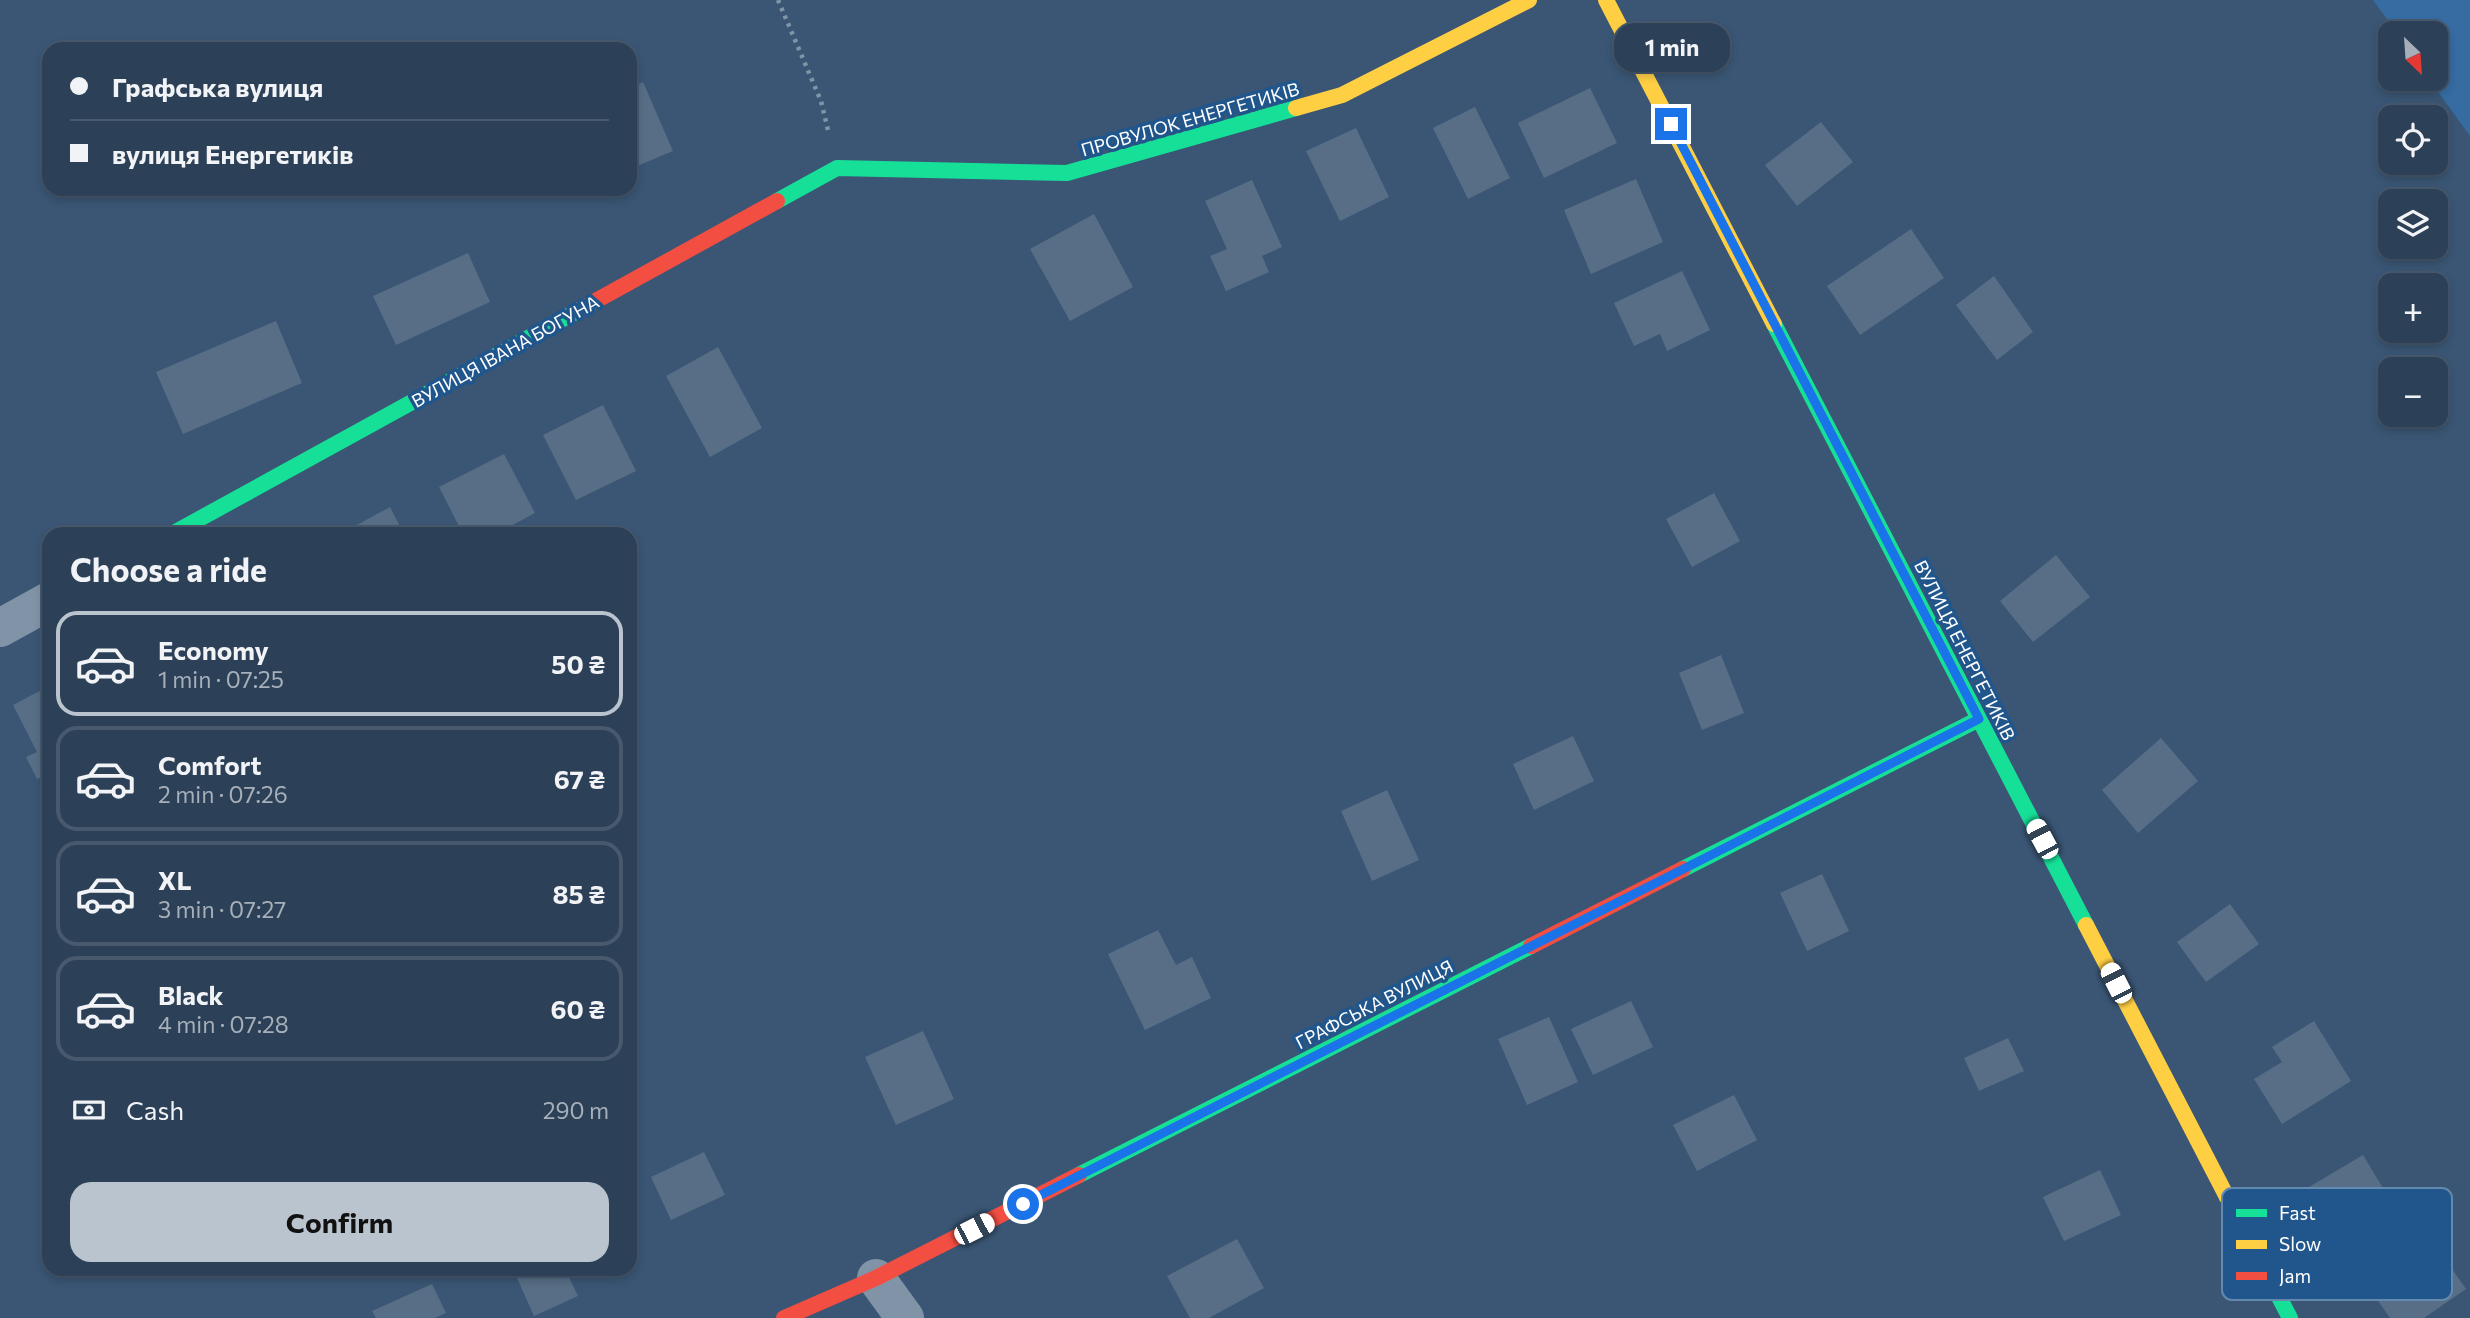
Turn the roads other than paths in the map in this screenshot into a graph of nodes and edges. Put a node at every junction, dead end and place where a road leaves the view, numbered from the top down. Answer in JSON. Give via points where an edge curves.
{"nodes":[{"id":1,"x":1530,"y":0,"type":"edge"},
{"id":2,"x":1606,"y":0,"type":"edge"},
{"id":3,"x":837,"y":168,"type":"joint"},
{"id":4,"x":185,"y":527,"type":"edge"},
{"id":5,"x":42,"y":605,"type":"edge"},
{"id":6,"x":0,"y":628,"type":"edge"},
{"id":7,"x":1979,"y":719,"type":"junction"},
{"id":8,"x":2223,"y":1188,"type":"edge"},
{"id":9,"x":876,"y":1278,"type":"junction"},
{"id":10,"x":2281,"y":1300,"type":"edge"},
{"id":11,"x":784,"y":1318,"type":"edge"},
{"id":12,"x":905,"y":1318,"type":"edge"},
{"id":13,"x":2290,"y":1318,"type":"edge"}],
"edges":[{"from":1,"to":3,"type":"street","name":"ПРОВУЛОК ЕНЕРГЕТИКІВ","via":[[1342,95],[1067,173]]},
{"from":2,"to":7,"type":"street","name":"ВУЛИЦЯ ЕНЕРГЕТИКІВ"},
{"from":3,"to":4,"type":"street","name":"ВУЛИЦЯ ІВАНА БОГУНА"},
{"from":5,"to":6,"type":"street"},
{"from":7,"to":8,"type":"street","name":"ВУЛИЦЯ ЕНЕРГЕТИКІВ"},
{"from":7,"to":9,"type":"street","name":"ГРАФСЬКА ВУЛИЦЯ"},
{"from":9,"to":11,"type":"street","name":"ГРАФСЬКА ВУЛИЦЯ"},
{"from":9,"to":12,"type":"street"},
{"from":10,"to":13,"type":"street","name":"ВУЛИЦЯ ЕНЕРГЕТИКІВ"}]}
